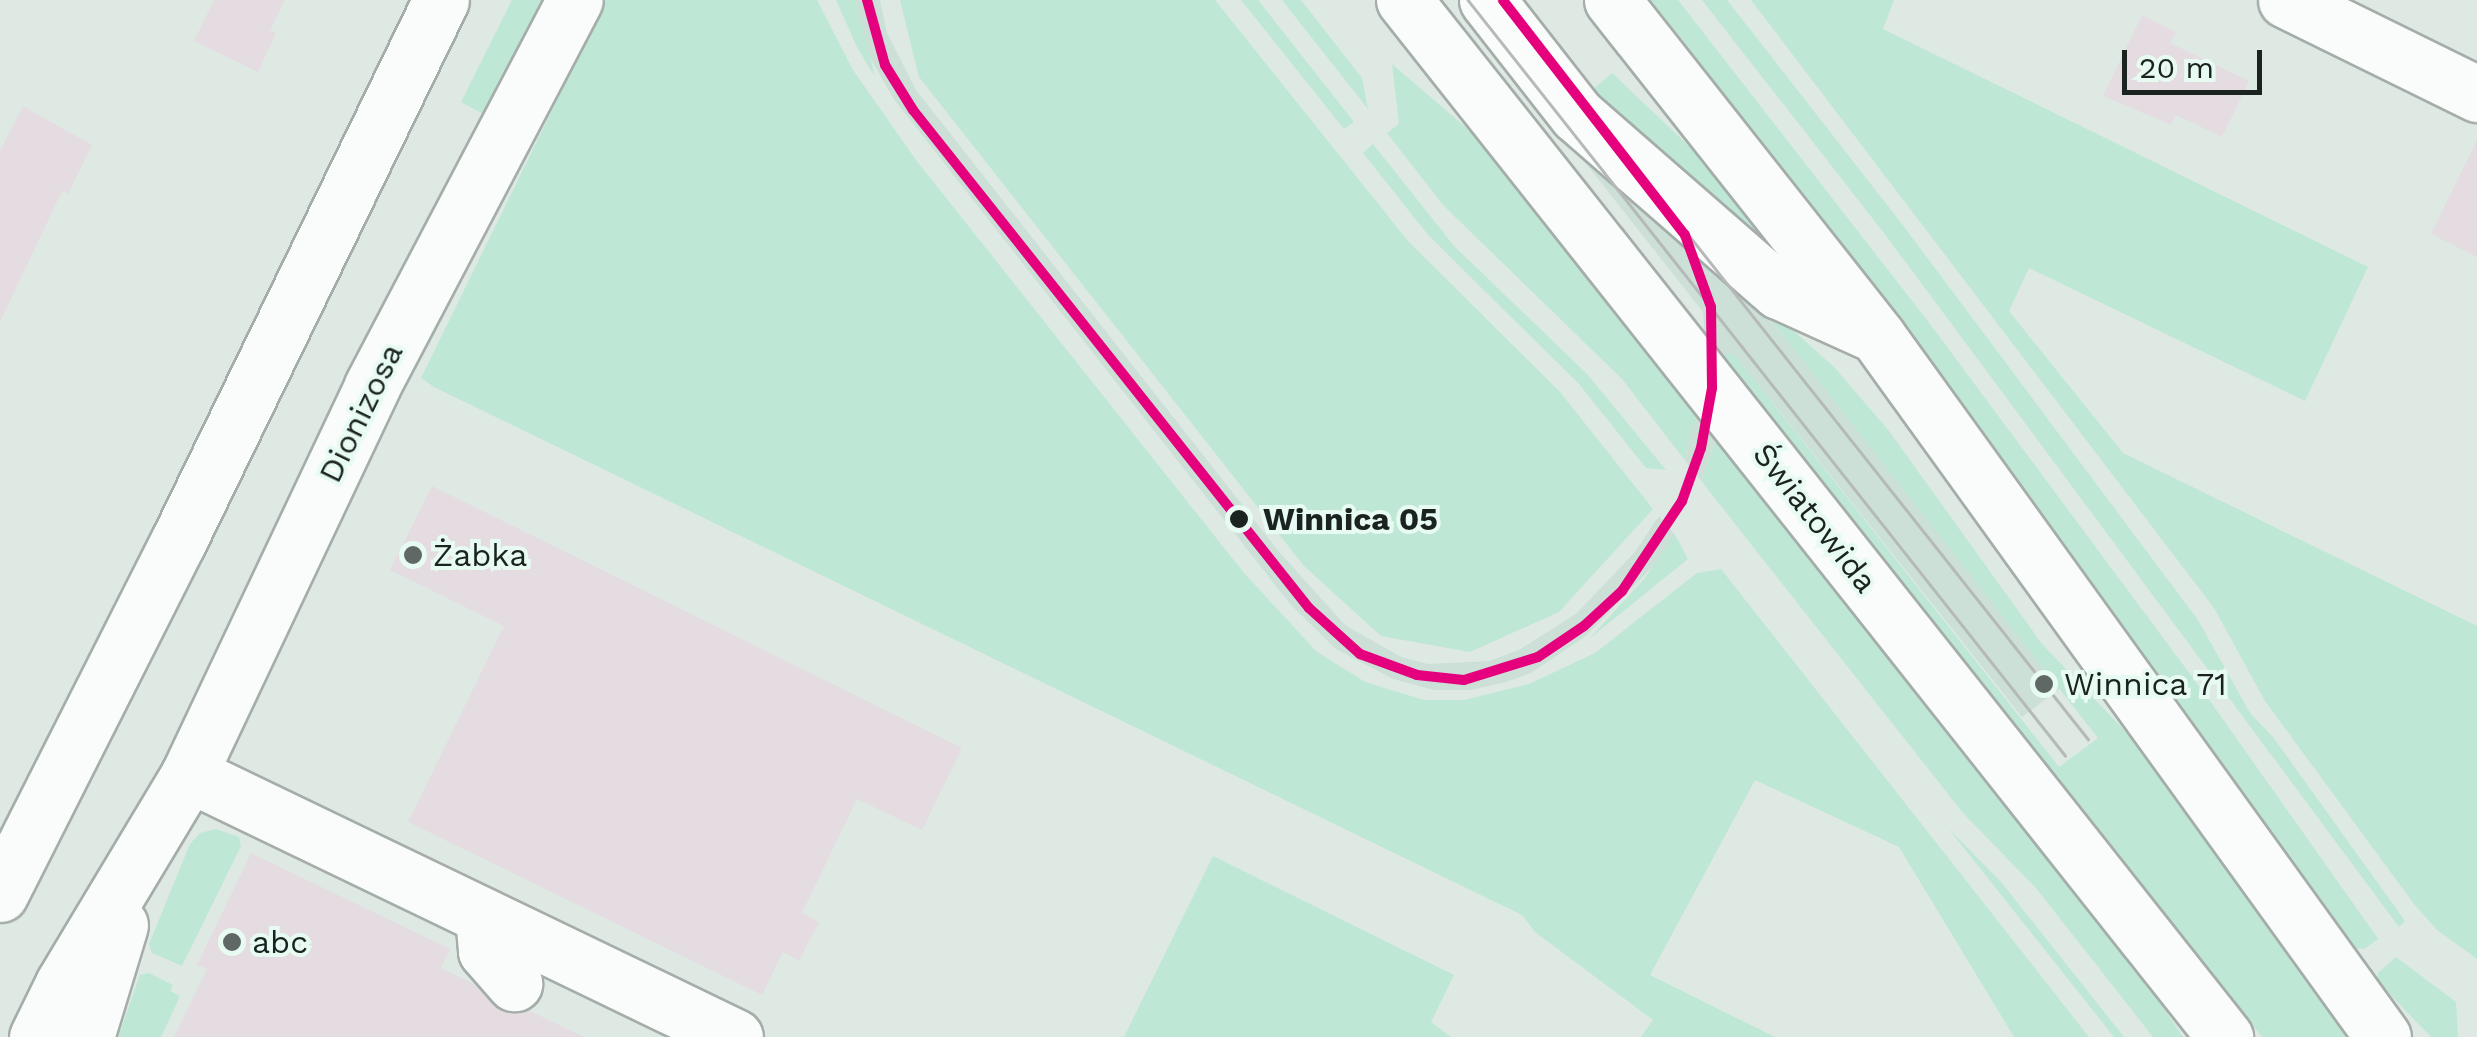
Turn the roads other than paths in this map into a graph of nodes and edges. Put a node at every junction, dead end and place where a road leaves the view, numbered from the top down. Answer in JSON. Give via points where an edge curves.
{"nodes":[{"id":1,"x":441,"y":0,"type":"edge"},
{"id":2,"x":575,"y":0,"type":"edge"},
{"id":3,"x":1404,"y":0,"type":"edge"},
{"id":4,"x":1487,"y":0,"type":"edge"},
{"id":5,"x":1612,"y":0,"type":"edge"},
{"id":6,"x":2286,"y":0,"type":"edge"},
{"id":7,"x":2477,"y":94,"type":"edge"},
{"id":8,"x":1878,"y":337,"type":"junction"},
{"id":9,"x":188,"y":774,"type":"junction"},
{"id":10,"x":153,"y":828,"type":"junction"},
{"id":11,"x":0,"y":894,"type":"edge"},
{"id":12,"x":484,"y":916,"type":"junction"},
{"id":13,"x":514,"y":983,"type":"dead end"},
{"id":14,"x":37,"y":1037,"type":"edge"},
{"id":15,"x":86,"y":1037,"type":"edge"},
{"id":16,"x":736,"y":1037,"type":"edge"},
{"id":17,"x":2225,"y":1037,"type":"edge"},
{"id":18,"x":2382,"y":1037,"type":"edge"}],
"edges":[{"from":1,"to":11,"type":"street"},
{"from":2,"to":9,"type":"street","name":"Dionizosa","via":[[390,352]]},
{"from":3,"to":17,"type":"street","name":"Światowida"},
{"from":4,"to":8,"type":"street","via":[[1578,115],[1779,291]]},
{"from":5,"to":8,"type":"street"},
{"from":6,"to":7,"type":"street"},
{"from":8,"to":18,"type":"street"},
{"from":9,"to":10,"type":"street","name":"Dionizosa"},
{"from":9,"to":12,"type":"street"},
{"from":10,"to":14,"type":"street","name":"Dionizosa"},
{"from":10,"to":15,"type":"street","name":"Dionizosa"},
{"from":12,"to":13,"type":"street","via":[[486,951]]},
{"from":12,"to":16,"type":"street"}]}
